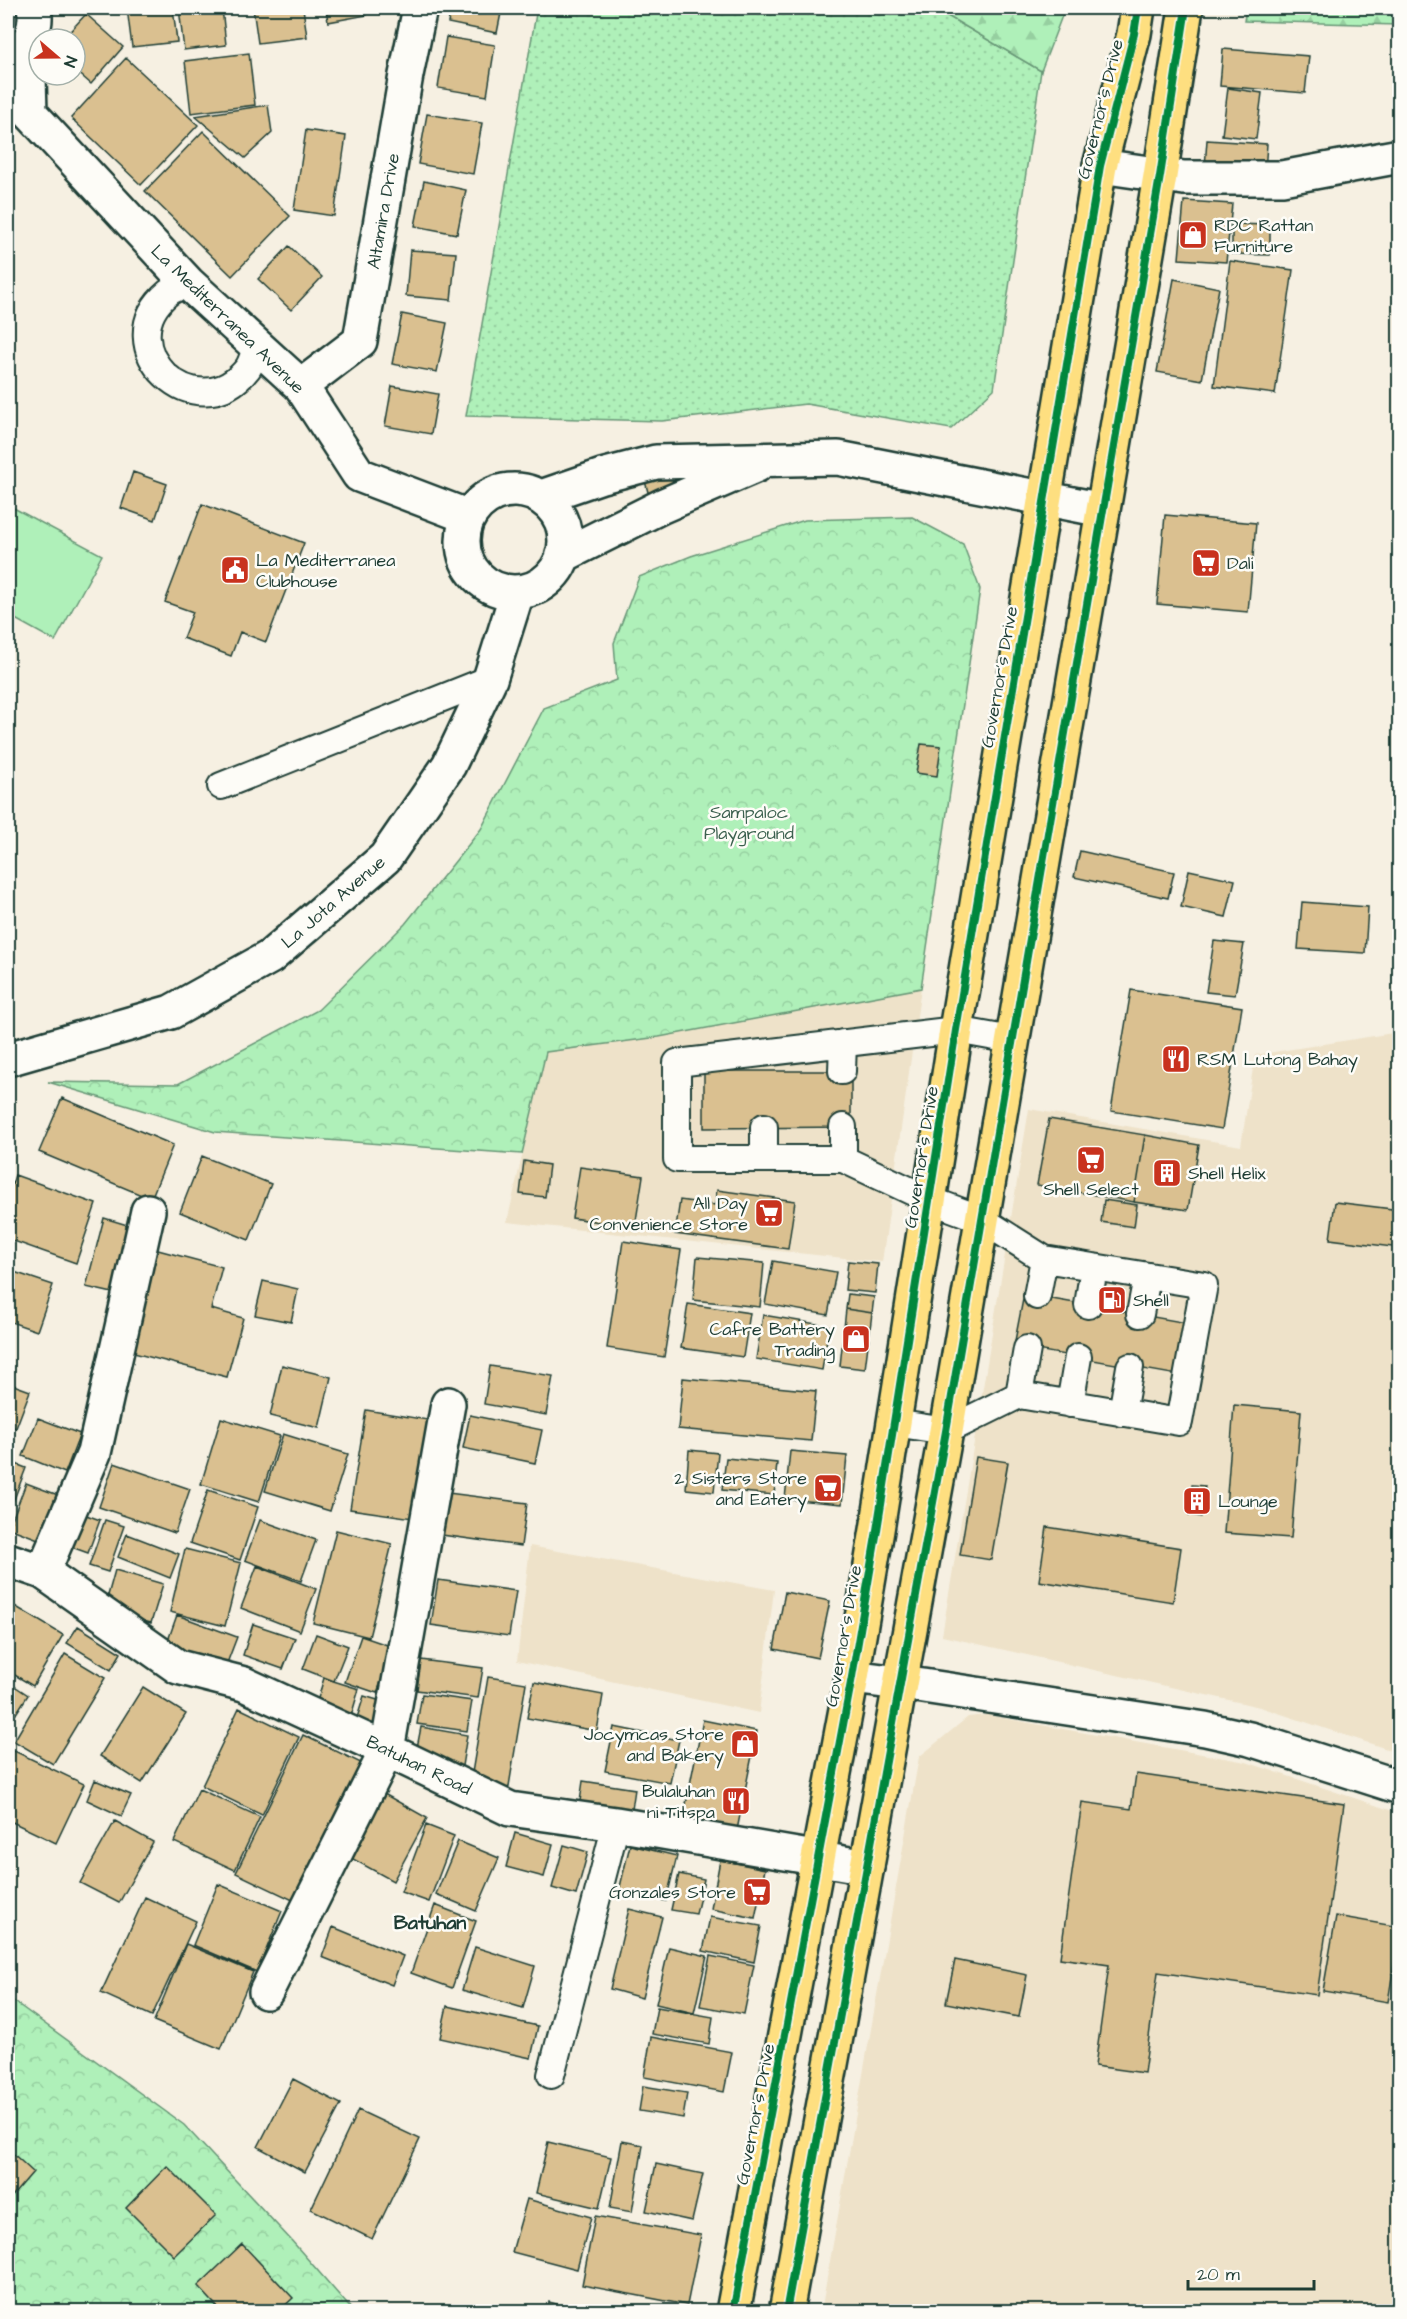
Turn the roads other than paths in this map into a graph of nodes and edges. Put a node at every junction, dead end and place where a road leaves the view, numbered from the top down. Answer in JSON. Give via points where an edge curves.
{"nodes":[{"id":1,"x":420,"y":8,"type":"edge"},
{"id":2,"x":1186,"y":8,"type":"edge"},
{"id":3,"x":1136,"y":21,"type":"edge"},
{"id":4,"x":29,"y":26,"type":"edge"},
{"id":5,"x":19,"y":104,"type":"edge"},
{"id":6,"x":1400,"y":156,"type":"edge"},
{"id":7,"x":1100,"y":166,"type":"junction"},
{"id":8,"x":1160,"y":176,"type":"junction"},
{"id":9,"x":188,"y":283,"type":"junction"},
{"id":10,"x":257,"y":346,"type":"junction"},
{"id":11,"x":301,"y":386,"type":"junction"},
{"id":12,"x":704,"y":474,"type":"junction"},
{"id":13,"x":541,"y":497,"type":"junction"},
{"id":14,"x":1045,"y":499,"type":"junction"},
{"id":15,"x":1103,"y":510,"type":"junction"},
{"id":16,"x":469,"y":517,"type":"junction"},
{"id":17,"x":564,"y":555,"type":"junction"},
{"id":18,"x":516,"y":593,"type":"junction"},
{"id":19,"x":490,"y":679,"type":"junction"},
{"id":20,"x":221,"y":786,"type":"dead end"},
{"id":21,"x":956,"y":1030,"type":"junction"},
{"id":22,"x":1012,"y":1040,"type":"junction"},
{"id":23,"x":843,"y":1043,"type":"junction"},
{"id":24,"x":8,"y":1059,"type":"edge"},
{"id":25,"x":842,"y":1071,"type":"dead end"},
{"id":26,"x":764,"y":1127,"type":"dead end"},
{"id":27,"x":843,"y":1127,"type":"dead end"},
{"id":28,"x":764,"y":1160,"type":"junction"},
{"id":29,"x":843,"y":1160,"type":"junction"},
{"id":30,"x":930,"y":1200,"type":"junction"},
{"id":31,"x":148,"y":1211,"type":"dead end"},
{"id":32,"x":981,"y":1219,"type":"junction"},
{"id":33,"x":1044,"y":1259,"type":"junction"},
{"id":34,"x":1094,"y":1267,"type":"junction"},
{"id":35,"x":1147,"y":1276,"type":"junction"},
{"id":36,"x":1037,"y":1296,"type":"dead end"},
{"id":37,"x":1088,"y":1305,"type":"dead end"},
{"id":38,"x":1140,"y":1314,"type":"dead end"},
{"id":39,"x":1027,"y":1349,"type":"dead end"},
{"id":40,"x":1078,"y":1357,"type":"dead end"},
{"id":41,"x":1130,"y":1367,"type":"dead end"},
{"id":42,"x":1019,"y":1395,"type":"junction"},
{"id":43,"x":448,"y":1404,"type":"dead end"},
{"id":44,"x":1070,"y":1404,"type":"junction"},
{"id":45,"x":1122,"y":1413,"type":"junction"},
{"id":46,"x":894,"y":1423,"type":"junction"},
{"id":47,"x":946,"y":1431,"type":"junction"},
{"id":48,"x":8,"y":1560,"type":"edge"},
{"id":49,"x":43,"y":1572,"type":"junction"},
{"id":50,"x":852,"y":1677,"type":"junction"},
{"id":51,"x":901,"y":1683,"type":"junction"},
{"id":52,"x":387,"y":1749,"type":"junction"},
{"id":53,"x":1400,"y":1788,"type":"edge"},
{"id":54,"x":616,"y":1824,"type":"junction"},
{"id":55,"x":818,"y":1858,"type":"junction"},
{"id":56,"x":867,"y":1867,"type":"junction"},
{"id":57,"x":266,"y":1992,"type":"dead end"},
{"id":58,"x":551,"y":2075,"type":"dead end"},
{"id":59,"x":733,"y":2312,"type":"edge"},
{"id":60,"x":786,"y":2312,"type":"edge"}],
"edges":[{"from":1,"to":11,"type":"street","name":"Altamira Drive","via":[[360,341]]},
{"from":2,"to":8,"type":"highway"},
{"from":3,"to":7,"type":"highway","name":"Governor's Drive"},
{"from":4,"to":5,"type":"street","name":"La Mediterranea Avenue"},
{"from":5,"to":9,"type":"street","name":"La Mediterranea Avenue"},
{"from":6,"to":8,"type":"street","via":[[1282,178]]},
{"from":7,"to":8,"type":"street"},
{"from":7,"to":14,"type":"highway","name":"Governor's Drive"},
{"from":8,"to":15,"type":"highway"},
{"from":9,"to":10,"type":"street","name":"La Mediterranea Avenue"},
{"from":9,"to":10,"type":"lane","via":[[169,292],[155,308],[147,328],[149,350],[158,369],[173,384],[193,391],[214,390],[234,381],[249,366]]},
{"from":10,"to":11,"type":"street","name":"La Mediterranea Avenue"},
{"from":11,"to":16,"type":"street","name":"La Mediterranea Avenue","via":[[359,475]]},
{"from":12,"to":13,"type":"street","via":[[656,462]]},
{"from":12,"to":14,"type":"street","via":[[772,459],[838,458]]},
{"from":12,"to":17,"type":"street"},
{"from":13,"to":16,"type":"street","via":[[526,490],[509,489],[493,494]]},
{"from":13,"to":17,"type":"street","via":[[563,523]]},
{"from":14,"to":15,"type":"street"},
{"from":14,"to":21,"type":"highway","name":"Governor's Drive"},
{"from":15,"to":22,"type":"highway"},
{"from":16,"to":18,"type":"street","via":[[463,547],[475,575],[487,585]]},
{"from":17,"to":18,"type":"street","via":[[546,581]]},
{"from":18,"to":19,"type":"street","name":"La Jota Avenue"},
{"from":19,"to":20,"type":"lane"},
{"from":19,"to":24,"type":"street","name":"La Jota Avenue","via":[[449,765],[385,858],[270,957],[171,1012]]},
{"from":21,"to":22,"type":"lane"},
{"from":21,"to":23,"type":"lane"},
{"from":21,"to":30,"type":"highway","name":"Governor's Drive"},
{"from":22,"to":32,"type":"highway"},
{"from":23,"to":25,"type":"lane"},
{"from":23,"to":28,"type":"lane","via":[[764,1062],[677,1063],[677,1160]]},
{"from":26,"to":28,"type":"lane"},
{"from":27,"to":29,"type":"lane"},
{"from":28,"to":29,"type":"lane"},
{"from":29,"to":30,"type":"lane"},
{"from":30,"to":32,"type":"lane"},
{"from":30,"to":46,"type":"highway","name":"Governor's Drive"},
{"from":31,"to":49,"type":"street","via":[[94,1453]]},
{"from":32,"to":33,"type":"lane"},
{"from":32,"to":47,"type":"highway"},
{"from":33,"to":34,"type":"lane"},
{"from":33,"to":36,"type":"lane"},
{"from":34,"to":35,"type":"lane"},
{"from":34,"to":37,"type":"lane"},
{"from":35,"to":38,"type":"lane"},
{"from":35,"to":45,"type":"lane","via":[[1204,1285],[1179,1422]]},
{"from":39,"to":42,"type":"lane"},
{"from":40,"to":44,"type":"lane"},
{"from":41,"to":45,"type":"lane"},
{"from":42,"to":44,"type":"lane"},
{"from":42,"to":47,"type":"lane"},
{"from":43,"to":52,"type":"street"},
{"from":44,"to":45,"type":"lane"},
{"from":46,"to":47,"type":"lane"},
{"from":46,"to":50,"type":"highway","name":"Governor's Drive"},
{"from":47,"to":51,"type":"highway"},
{"from":48,"to":49,"type":"street","name":"Batuhan Road"},
{"from":49,"to":52,"type":"street","name":"Batuhan Road","via":[[178,1667],[244,1684]]},
{"from":50,"to":51,"type":"street"},
{"from":50,"to":55,"type":"highway","name":"Governor's Drive"},
{"from":51,"to":53,"type":"street","via":[[1205,1729],[1250,1739]]},
{"from":51,"to":56,"type":"highway"},
{"from":52,"to":54,"type":"street","name":"Batuhan Road","via":[[510,1809]]},
{"from":52,"to":57,"type":"street"},
{"from":54,"to":55,"type":"street","name":"Batuhan Road"},
{"from":54,"to":58,"type":"lane"},
{"from":55,"to":56,"type":"street","name":"Batuhan Road"},
{"from":55,"to":59,"type":"highway","name":"Governor's Drive"},
{"from":56,"to":60,"type":"highway"}]}
